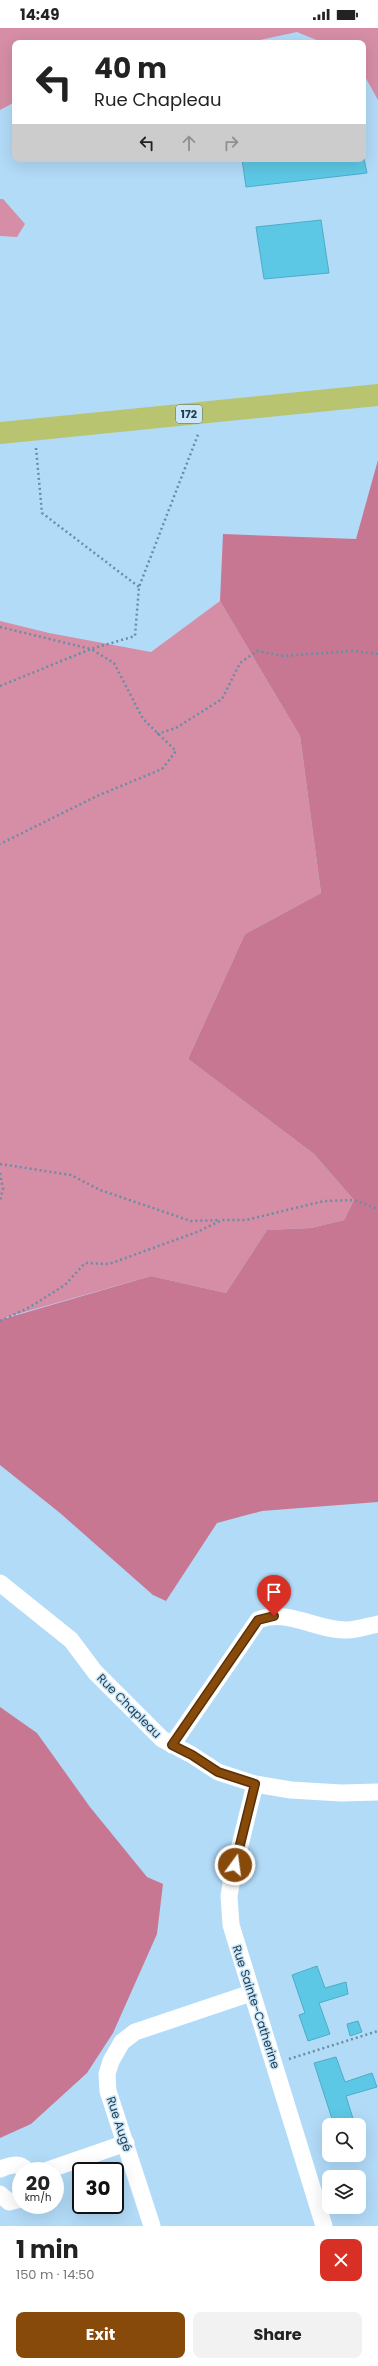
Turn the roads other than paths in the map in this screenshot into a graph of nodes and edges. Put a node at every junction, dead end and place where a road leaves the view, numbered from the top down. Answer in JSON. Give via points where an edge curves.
{"nodes":[{"id":1,"x":378,"y":395,"type":"edge"},
{"id":2,"x":0,"y":433,"type":"edge"},
{"id":3,"x":0,"y":1583,"type":"edge"},
{"id":4,"x":378,"y":1624,"type":"edge"},
{"id":5,"x":172,"y":1745,"type":"junction"},
{"id":6,"x":255,"y":1784,"type":"junction"},
{"id":7,"x":378,"y":1792,"type":"edge"},
{"id":8,"x":251,"y":1993,"type":"junction"},
{"id":9,"x":126,"y":2143,"type":"junction"},
{"id":10,"x":64,"y":2164,"type":"edge"},
{"id":11,"x":12,"y":2166,"type":"edge"},
{"id":12,"x":0,"y":2169,"type":"edge"},
{"id":13,"x":0,"y":2194,"type":"edge"},
{"id":14,"x":12,"y":2201,"type":"edge"},
{"id":15,"x":152,"y":2226,"type":"edge"},
{"id":16,"x":324,"y":2226,"type":"edge"}],
"edges":[{"from":1,"to":2,"type":"main road","number":"172"},
{"from":3,"to":5,"type":"street","name":"Rue Chapleau","via":[[71,1640],[95,1672],[147,1726]]},
{"from":4,"to":5,"type":"street","via":[[347,1630],[281,1616],[258,1620]]},
{"from":5,"to":6,"type":"street","name":"Rue Chapleau","via":[[218,1772]]},
{"from":6,"to":7,"type":"street","name":"Rue Chapleau","via":[[291,1790]]},
{"from":6,"to":8,"type":"street","name":"Rue Sainte-Catherine","via":[[229,1896],[230,1925]]},
{"from":8,"to":9,"type":"street","name":"Rue Augé","via":[[143,2029],[122,2042],[107,2074],[113,2109]]},
{"from":8,"to":16,"type":"street","name":"Rue Sainte-Catherine"},
{"from":9,"to":10,"type":"street"},
{"from":9,"to":15,"type":"street","name":"Rue Augé"},
{"from":11,"to":12,"type":"street"},
{"from":13,"to":14,"type":"street","via":[[9,2202]]}]}
